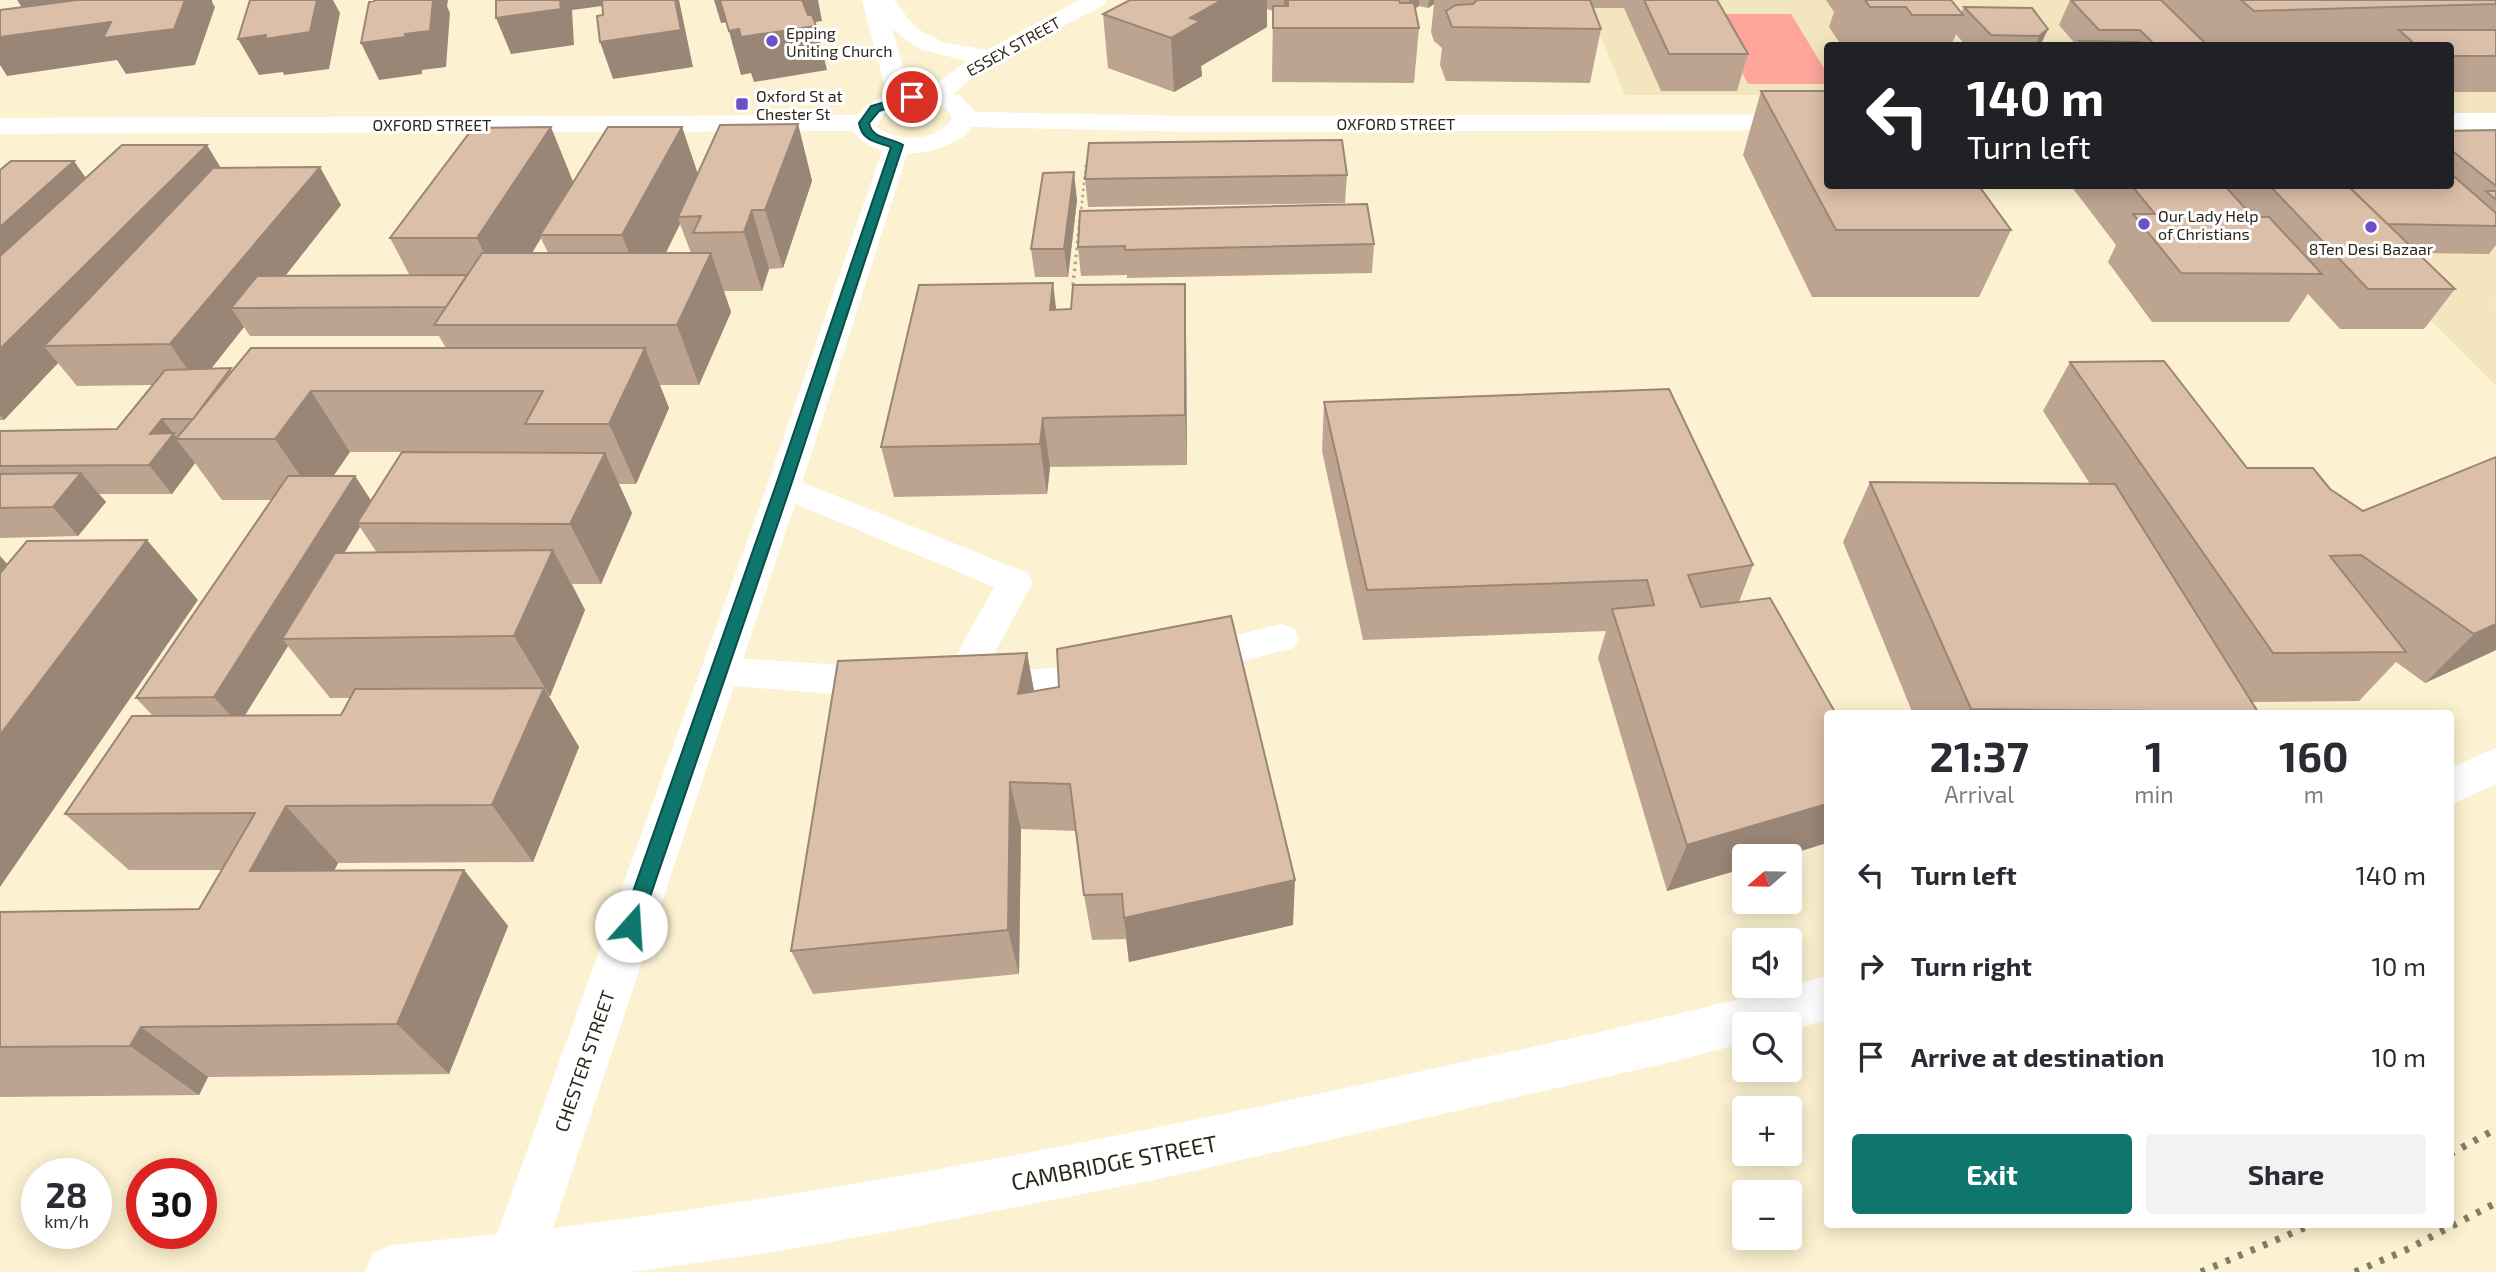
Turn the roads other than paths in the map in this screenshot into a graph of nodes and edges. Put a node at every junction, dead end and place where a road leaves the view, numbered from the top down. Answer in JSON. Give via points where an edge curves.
{"nodes":[{"id":1,"x":873,"y":0,"type":"edge"},
{"id":2,"x":883,"y":0,"type":"edge"},
{"id":3,"x":1096,"y":0,"type":"edge"},
{"id":4,"x":990,"y":58,"type":"junction"},
{"id":5,"x":934,"y":97,"type":"junction"},
{"id":6,"x":900,"y":99,"type":"junction"},
{"id":7,"x":965,"y":119,"type":"junction"},
{"id":8,"x":2454,"y":121,"type":"edge"},
{"id":9,"x":2496,"y":121,"type":"edge"},
{"id":10,"x":1824,"y":122,"type":"edge"},
{"id":11,"x":864,"y":123,"type":"junction"},
{"id":12,"x":0,"y":126,"type":"edge"},
{"id":13,"x":897,"y":145,"type":"junction"},
{"id":14,"x":784,"y":485,"type":"junction"},
{"id":15,"x":1281,"y":638,"type":"dead end"},
{"id":16,"x":719,"y":671,"type":"junction"},
{"id":17,"x":958,"y":687,"type":"junction"},
{"id":18,"x":2496,"y":765,"type":"edge"},
{"id":19,"x":2454,"y":786,"type":"edge"},
{"id":20,"x":1824,"y":999,"type":"edge"},
{"id":21,"x":515,"y":1261,"type":"junction"},
{"id":22,"x":392,"y":1272,"type":"edge"}],
"edges":[{"from":1,"to":6,"type":"street"},
{"from":2,"to":4,"type":"street","via":[[898,24],[921,42]]},
{"from":3,"to":4,"type":"street","name":"ESSEX STREET"},
{"from":4,"to":5,"type":"street","name":"ESSEX STREET"},
{"from":5,"to":6,"type":"street"},
{"from":5,"to":7,"type":"street","via":[[961,107]]},
{"from":6,"to":11,"type":"street","via":[[875,109]]},
{"from":7,"to":10,"type":"street","name":"OXFORD STREET","via":[[1198,124]]},
{"from":7,"to":13,"type":"street","via":[[954,134],[942,139]]},
{"from":8,"to":9,"type":"street"},
{"from":11,"to":12,"type":"street","name":"OXFORD STREET"},
{"from":11,"to":13,"type":"street","via":[[872,138]]},
{"from":13,"to":14,"type":"street","name":"CHESTER STREET"},
{"from":14,"to":16,"type":"street","name":"CHESTER STREET"},
{"from":14,"to":17,"type":"lane","via":[[1014,582]]},
{"from":15,"to":17,"type":"lane","via":[[1108,680]]},
{"from":16,"to":17,"type":"lane"},
{"from":16,"to":21,"type":"street","name":"CHESTER STREET"},
{"from":18,"to":19,"type":"street"},
{"from":20,"to":21,"type":"street","name":"CAMBRIDGE STREET","via":[[1716,1029],[1079,1171],[840,1213]]},
{"from":21,"to":22,"type":"street","name":"CAMBRIDGE STREET"}]}
